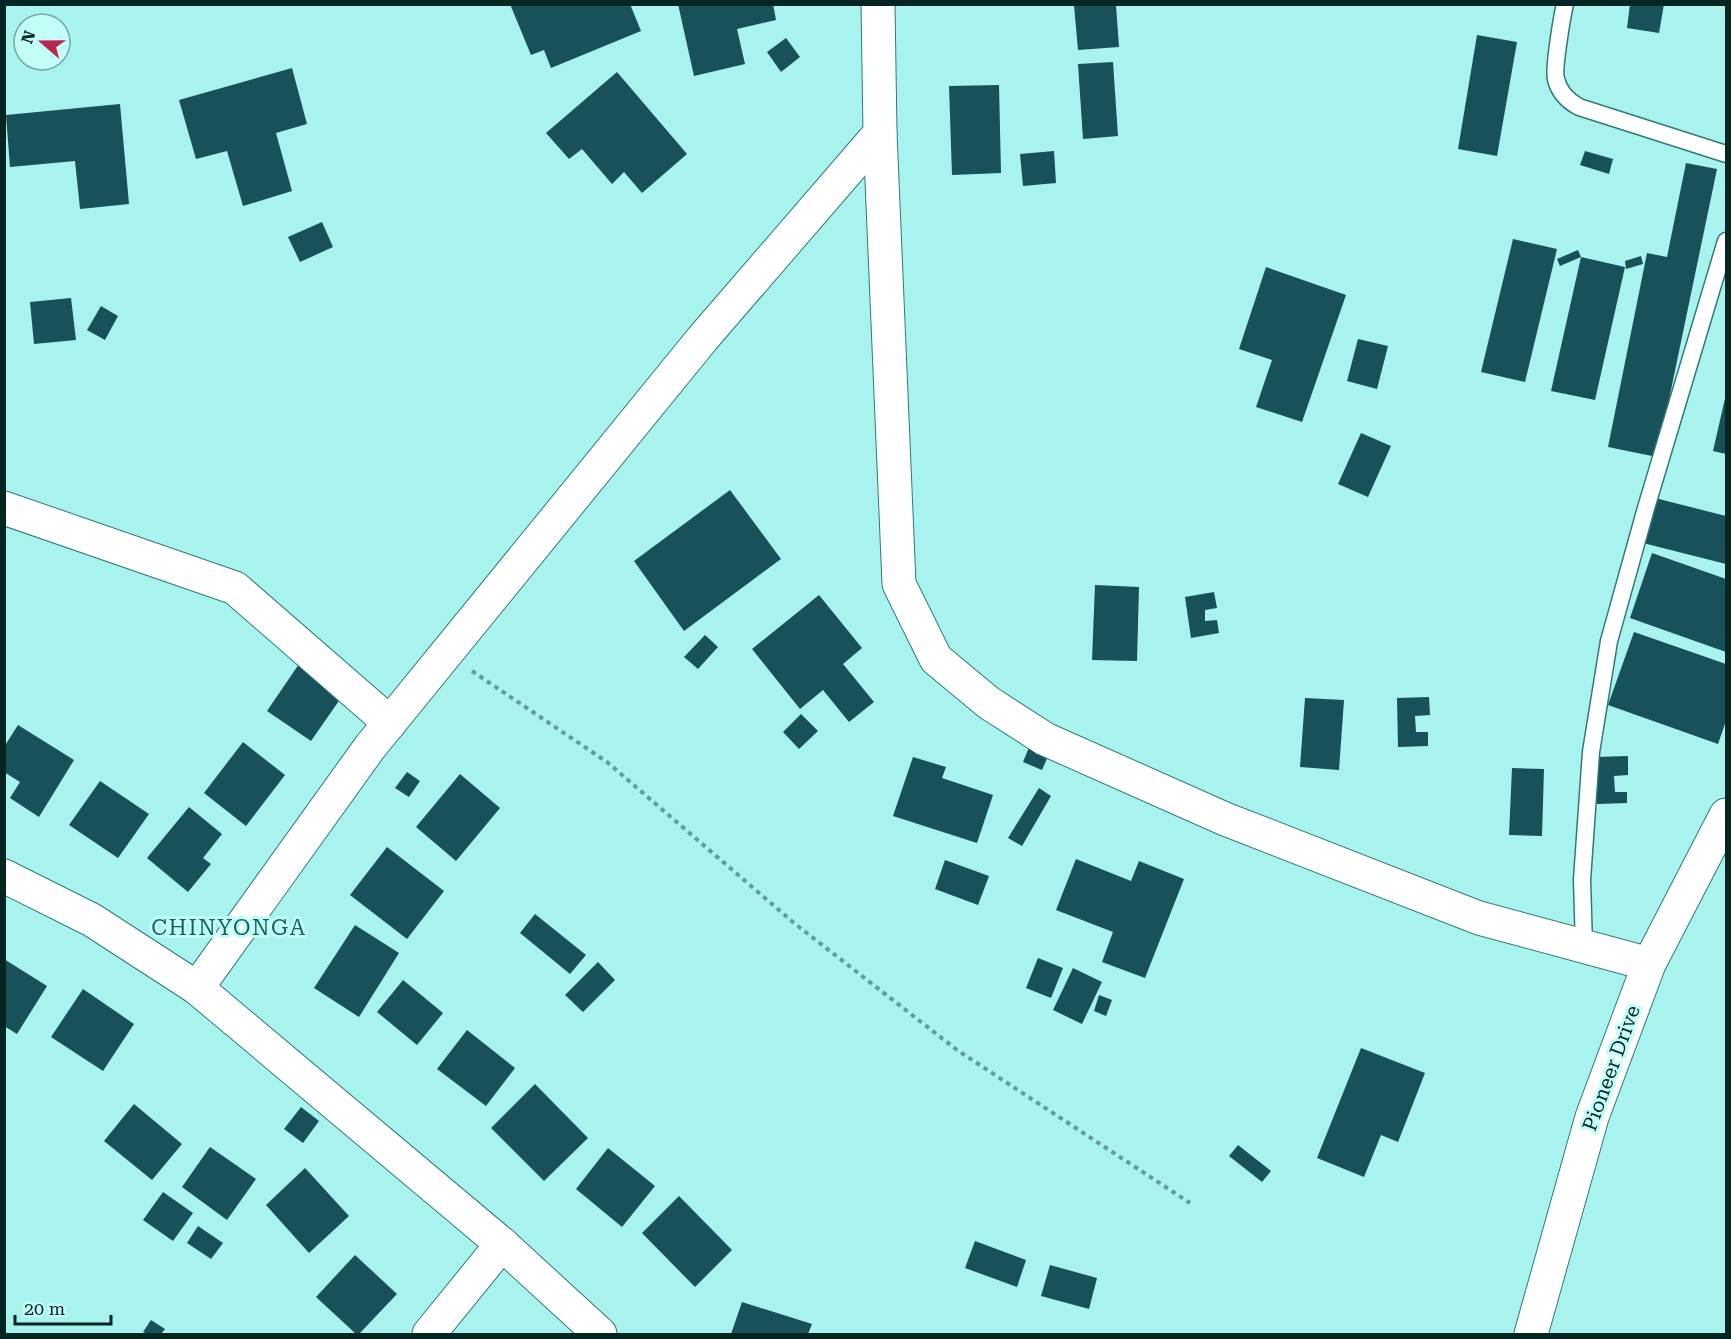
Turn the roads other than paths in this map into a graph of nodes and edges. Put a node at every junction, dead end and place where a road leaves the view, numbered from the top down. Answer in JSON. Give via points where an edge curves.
{"nodes":[{"id":1,"x":878,"y":4,"type":"edge"},
{"id":2,"x":1565,"y":4,"type":"edge"},
{"id":3,"x":880,"y":133,"type":"junction"},
{"id":4,"x":1726,"y":154,"type":"edge"},
{"id":5,"x":1726,"y":241,"type":"edge"},
{"id":6,"x":4,"y":508,"type":"edge"},
{"id":7,"x":390,"y":723,"type":"junction"},
{"id":8,"x":1726,"y":815,"type":"edge"},
{"id":9,"x":4,"y":876,"type":"edge"},
{"id":10,"x":1584,"y":946,"type":"junction"},
{"id":11,"x":1649,"y":964,"type":"junction"},
{"id":12,"x":197,"y":988,"type":"junction"},
{"id":13,"x":502,"y":1244,"type":"junction"},
{"id":14,"x":429,"y":1335,"type":"edge"},
{"id":15,"x":600,"y":1335,"type":"edge"},
{"id":16,"x":1531,"y":1335,"type":"edge"}],
"edges":[{"from":1,"to":3,"type":"street"},
{"from":2,"to":4,"type":"lane","via":[[1555,78],[1570,102]]},
{"from":3,"to":7,"type":"street","via":[[703,338]]},
{"from":3,"to":10,"type":"street","via":[[899,584],[936,659],[989,703],[1045,739],[1214,815],[1479,918]]},
{"from":5,"to":10,"type":"lane","via":[[1609,641],[1591,752],[1582,880]]},
{"from":6,"to":7,"type":"street","via":[[235,588]]},
{"from":7,"to":12,"type":"street"},
{"from":8,"to":11,"type":"street","name":"Pioneer Drive"},
{"from":9,"to":12,"type":"street","via":[[92,920]]},
{"from":10,"to":11,"type":"street"},
{"from":11,"to":16,"type":"street","name":"Pioneer Drive","via":[[1592,1118]]},
{"from":12,"to":13,"type":"street"},
{"from":13,"to":14,"type":"street"},
{"from":13,"to":15,"type":"street"}]}
